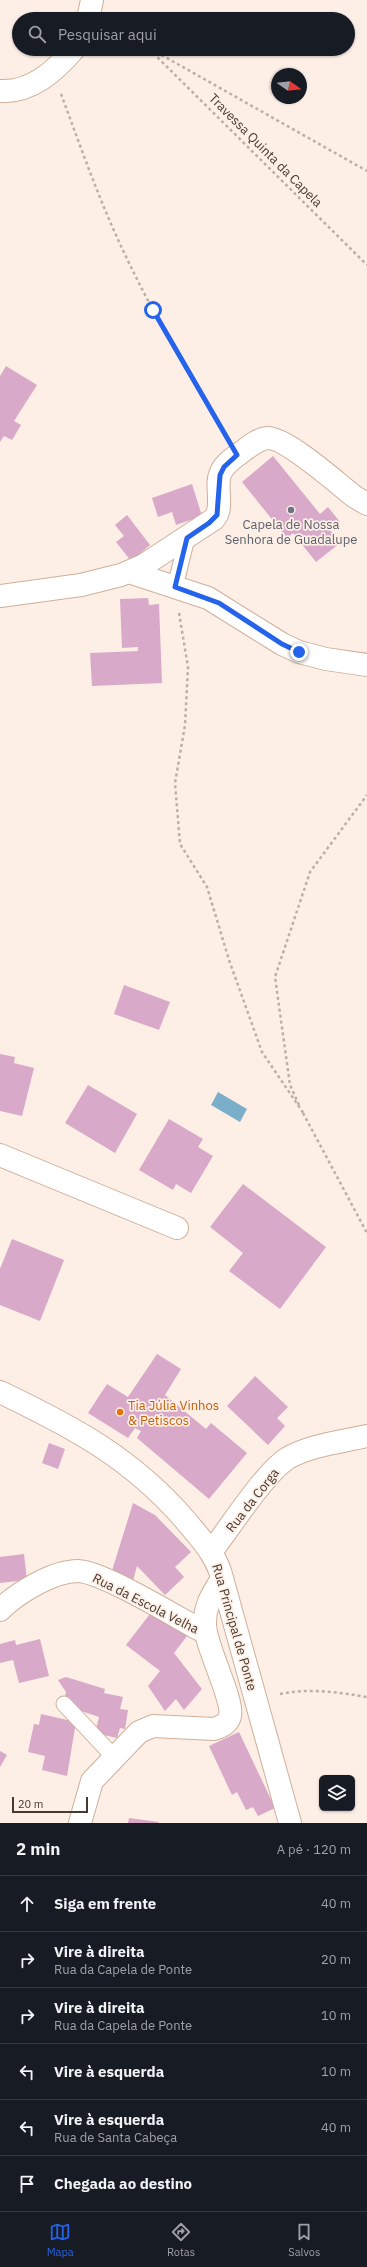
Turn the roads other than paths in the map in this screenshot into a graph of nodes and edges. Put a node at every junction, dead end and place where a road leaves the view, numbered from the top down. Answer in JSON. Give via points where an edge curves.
{"nodes":[{"id":1,"x":92,"y":0,"type":"edge"},
{"id":2,"x":89,"y":12,"type":"edge"},
{"id":3,"x":67,"y":56,"type":"edge"},
{"id":4,"x":0,"y":91,"type":"edge"},
{"id":5,"x":367,"y":504,"type":"edge"},
{"id":6,"x":187,"y":538,"type":"junction"},
{"id":7,"x":129,"y":572,"type":"junction"},
{"id":8,"x":175,"y":587,"type":"junction"},
{"id":9,"x":0,"y":596,"type":"edge"},
{"id":10,"x":367,"y":665,"type":"edge"},
{"id":11,"x":0,"y":1155,"type":"edge"},
{"id":12,"x":177,"y":1228,"type":"dead end"},
{"id":13,"x":0,"y":1392,"type":"edge"},
{"id":14,"x":367,"y":1436,"type":"edge"},
{"id":15,"x":211,"y":1552,"type":"junction"},
{"id":16,"x":222,"y":1579,"type":"junction"},
{"id":17,"x":0,"y":1610,"type":"edge"},
{"id":18,"x":206,"y":1634,"type":"junction"},
{"id":19,"x":64,"y":1704,"type":"dead end"},
{"id":20,"x":114,"y":1756,"type":"junction"},
{"id":21,"x":80,"y":1823,"type":"edge"},
{"id":22,"x":290,"y":1823,"type":"edge"}],
"edges":[{"from":1,"to":2,"type":"street"},
{"from":3,"to":4,"type":"street","via":[[52,71],[24,88]]},
{"from":5,"to":6,"type":"street","via":[[292,448],[279,441],[262,439],[224,467],[220,475],[217,515]]},
{"from":6,"to":7,"type":"street"},
{"from":6,"to":8,"type":"lane"},
{"from":7,"to":8,"type":"street"},
{"from":7,"to":9,"type":"street","via":[[92,583]]},
{"from":8,"to":10,"type":"street","via":[[219,603],[295,650],[326,659]]},
{"from":11,"to":12,"type":"street"},
{"from":13,"to":15,"type":"street","name":"Rua Principal de Ponte","via":[[76,1430],[109,1451],[159,1491]]},
{"from":14,"to":15,"type":"street","name":"Rua da Corga","via":[[309,1450],[281,1463]]},
{"from":15,"to":16,"type":"street","name":"Rua Principal de Ponte"},
{"from":16,"to":18,"type":"street","via":[[209,1600]]},
{"from":16,"to":22,"type":"street","name":"Rua Principal de Ponte"},
{"from":17,"to":18,"type":"street","name":"Rua da Escola Velha","via":[[25,1590],[63,1574],[79,1571],[105,1580]]},
{"from":18,"to":20,"type":"street","via":[[231,1711],[229,1719],[223,1726],[214,1729],[148,1727],[139,1732]]},
{"from":19,"to":20,"type":"lane"},
{"from":20,"to":21,"type":"street","via":[[92,1780]]}]}
